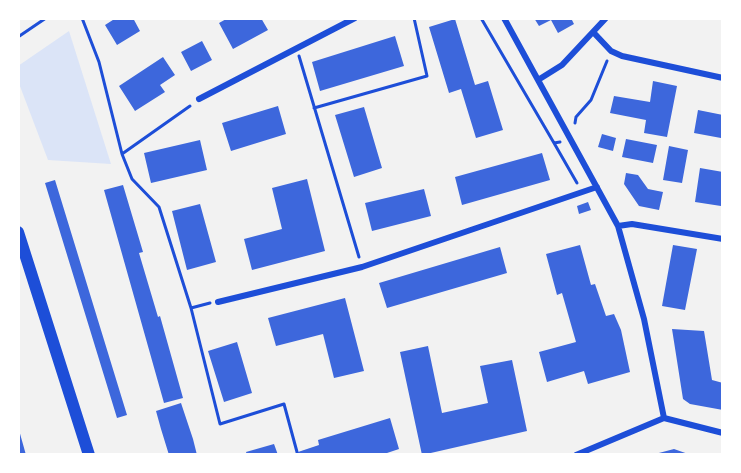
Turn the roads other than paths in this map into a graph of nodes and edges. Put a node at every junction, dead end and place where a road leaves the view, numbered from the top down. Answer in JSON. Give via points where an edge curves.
{"nodes":[{"id":1,"x":355,"y":18,"type":"edge"},
{"id":2,"x":504,"y":18,"type":"edge"},
{"id":3,"x":606,"y":18,"type":"edge"},
{"id":4,"x":594,"y":33,"type":"junction"},
{"id":5,"x":723,"y":78,"type":"edge"},
{"id":6,"x":538,"y":80,"type":"junction"},
{"id":7,"x":199,"y":99,"type":"road end"},
{"id":8,"x":597,"y":187,"type":"junction"},
{"id":9,"x":618,"y":226,"type":"junction"},
{"id":10,"x":18,"y":232,"type":"edge"},
{"id":11,"x":723,"y":239,"type":"edge"},
{"id":12,"x":218,"y":302,"type":"road end"},
{"id":13,"x":664,"y":418,"type":"junction"},
{"id":14,"x":723,"y":433,"type":"edge"},
{"id":15,"x":580,"y":454,"type":"edge"},
{"id":16,"x":89,"y":455,"type":"edge"}],
"edges":[{"from":1,"to":7,"type":"street"},
{"from":2,"to":6,"type":"street"},
{"from":3,"to":4,"type":"street"},
{"from":4,"to":5,"type":"street","via":[[611,51],[622,56]]},
{"from":4,"to":6,"type":"street","via":[[561,65]]},
{"from":6,"to":8,"type":"street"},
{"from":8,"to":9,"type":"street"},
{"from":8,"to":12,"type":"street","via":[[362,267]]},
{"from":9,"to":11,"type":"street","via":[[632,224]]},
{"from":9,"to":13,"type":"street","via":[[644,318]]},
{"from":10,"to":16,"type":"main road"},
{"from":13,"to":14,"type":"street"},
{"from":13,"to":15,"type":"street"}]}
